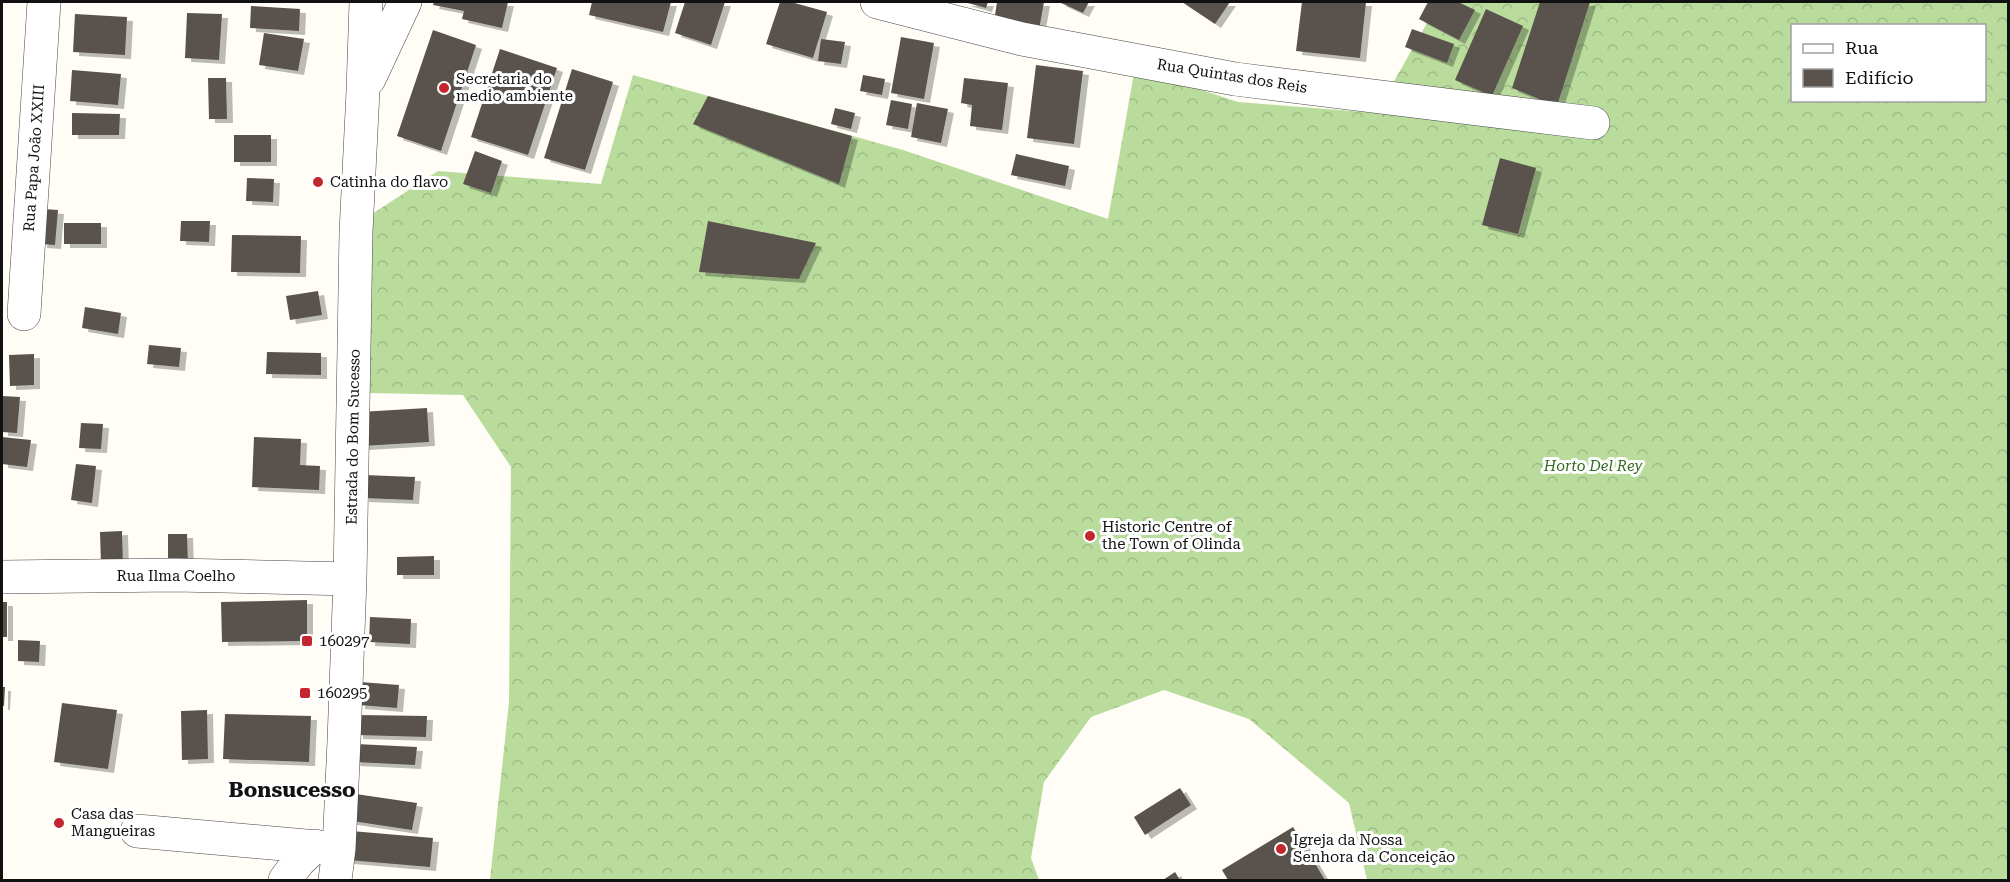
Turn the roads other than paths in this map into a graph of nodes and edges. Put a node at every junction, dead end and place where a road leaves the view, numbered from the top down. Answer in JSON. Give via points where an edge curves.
{"nodes":[{"id":1,"x":44,"y":2,"type":"edge"},
{"id":2,"x":366,"y":2,"type":"edge"},
{"id":3,"x":405,"y":2,"type":"edge"},
{"id":4,"x":877,"y":2,"type":"edge"},
{"id":5,"x":363,"y":91,"type":"junction"},
{"id":6,"x":1593,"y":123,"type":"dead end"},
{"id":7,"x":24,"y":314,"type":"dead end"},
{"id":8,"x":2,"y":578,"type":"edge"},
{"id":9,"x":350,"y":579,"type":"junction"},
{"id":10,"x":137,"y":831,"type":"dead end"},
{"id":11,"x":330,"y":859,"type":"edge"},
{"id":12,"x":285,"y":880,"type":"edge"}],
"edges":[{"from":1,"to":7,"type":"street","name":"Rua Papa João XXIII"},
{"from":2,"to":5,"type":"street"},
{"from":3,"to":5,"type":"street","name":"Estrada do Bom Sucesso"},
{"from":4,"to":6,"type":"street","name":"Rua Quintas dos Reis","via":[[1022,39],[1235,79]]},
{"from":5,"to":9,"type":"street","name":"Estrada do Bom Sucesso","via":[[356,232]]},
{"from":8,"to":9,"type":"street","name":"Rua Ilma Coelho","via":[[175,575]]},
{"from":9,"to":11,"type":"street","name":"Estrada do Bom Sucesso"},
{"from":10,"to":11,"type":"street"},
{"from":11,"to":12,"type":"street","via":[[299,861]]}]}
